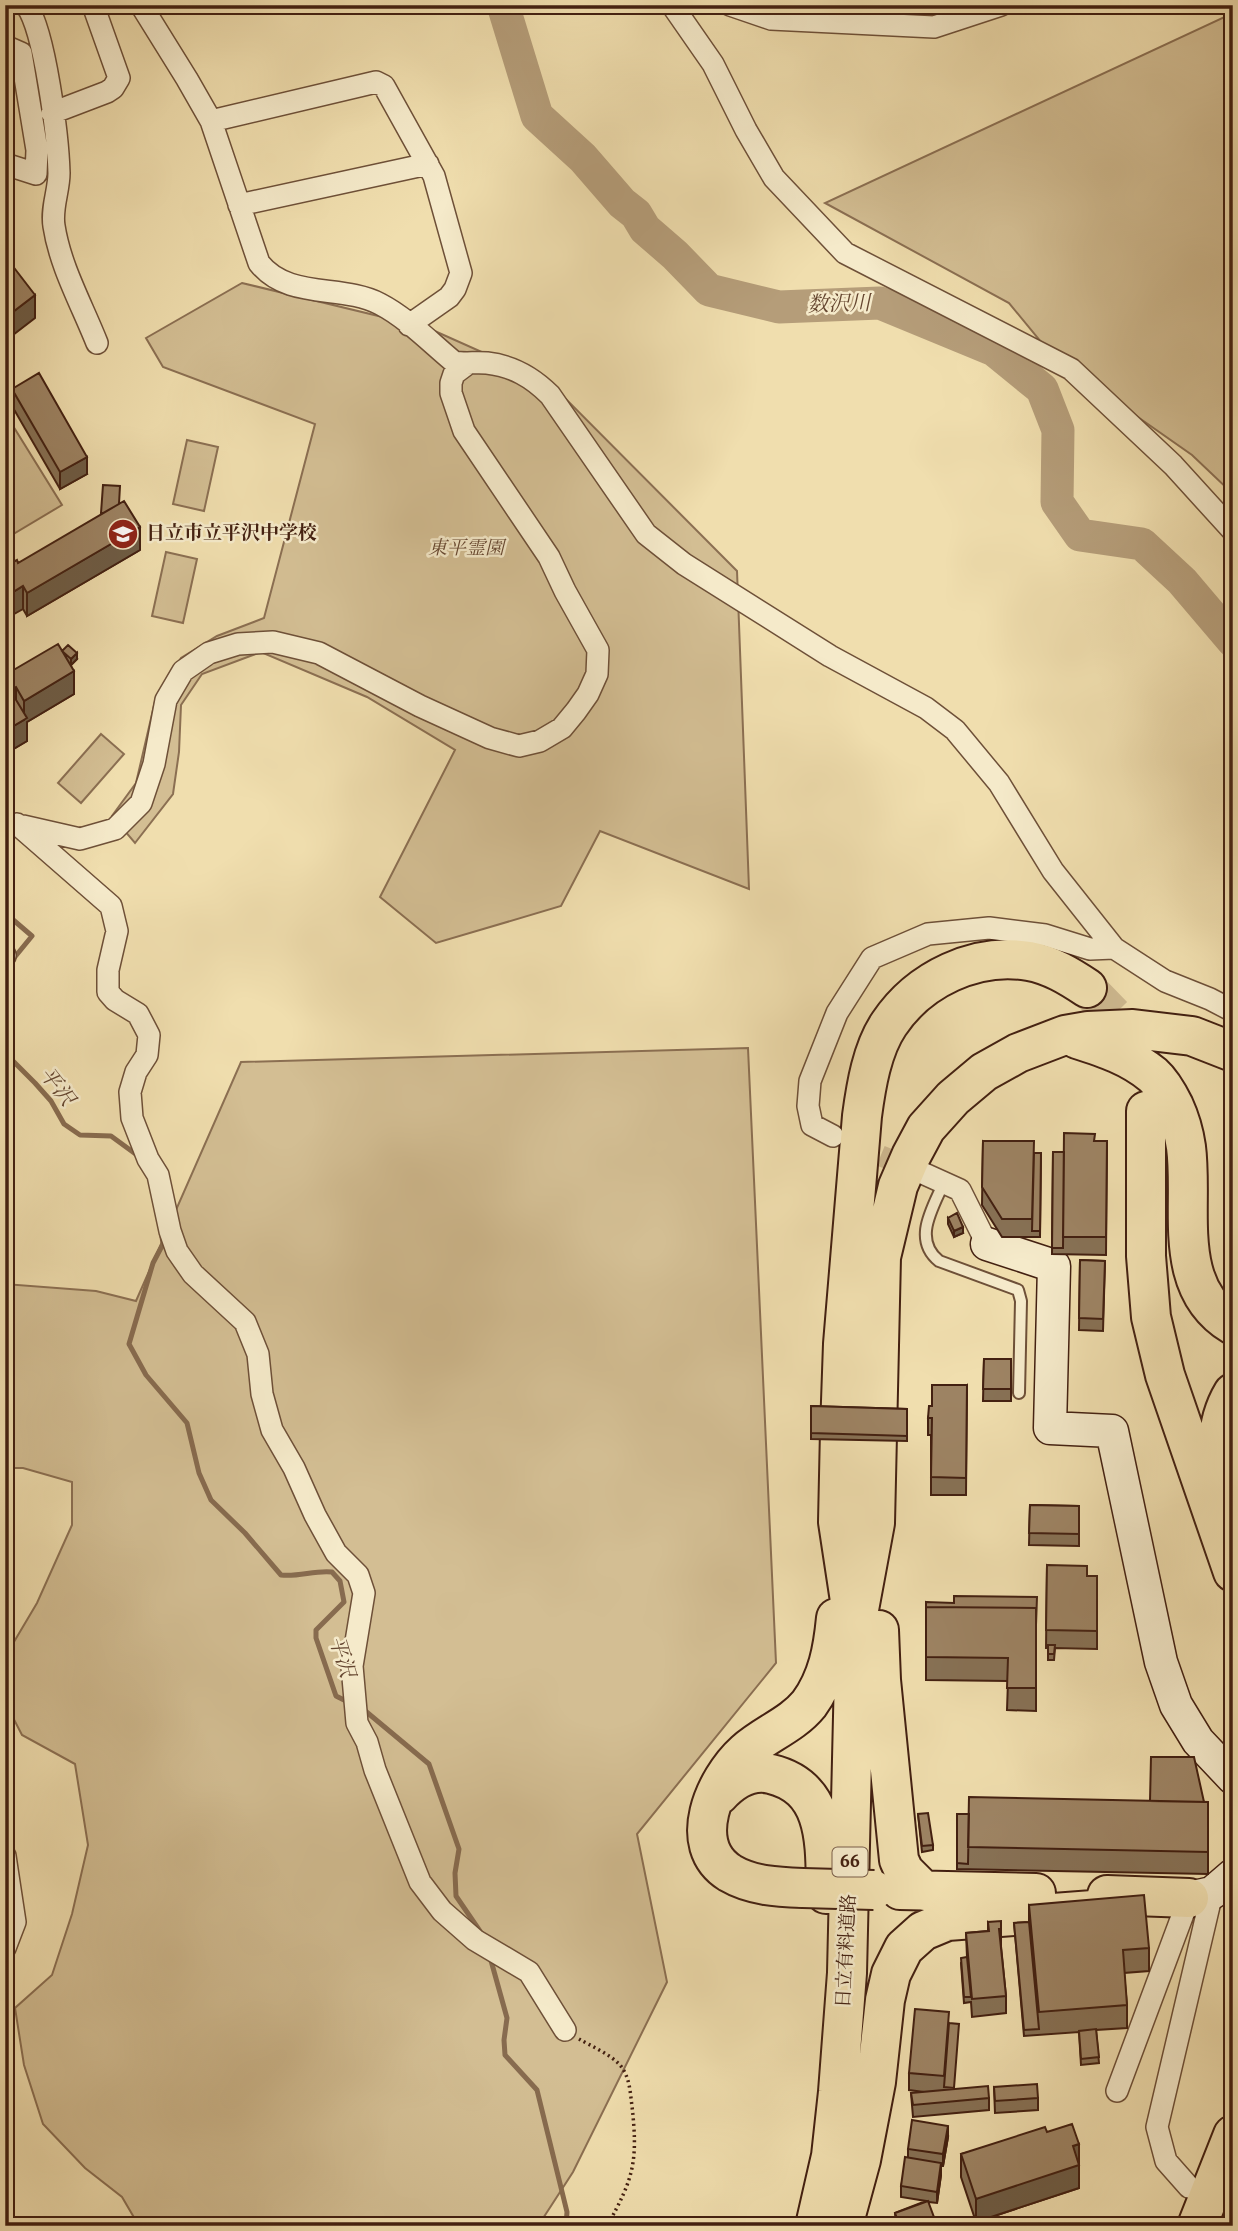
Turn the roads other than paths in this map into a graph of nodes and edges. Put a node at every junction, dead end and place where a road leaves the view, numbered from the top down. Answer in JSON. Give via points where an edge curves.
{"nodes":[{"id":1,"x":26,"y":5,"type":"edge"},
{"id":2,"x":93,"y":5,"type":"edge"},
{"id":3,"x":141,"y":5,"type":"edge"},
{"id":4,"x":672,"y":5,"type":"edge"},
{"id":5,"x":730,"y":5,"type":"edge"},
{"id":6,"x":1001,"y":5,"type":"edge"},
{"id":7,"x":5,"y":46,"type":"edge"},
{"id":8,"x":52,"y":113,"type":"junction"},
{"id":9,"x":211,"y":121,"type":"junction"},
{"id":10,"x":5,"y":164,"type":"edge"},
{"id":11,"x":428,"y":164,"type":"junction"},
{"id":12,"x":239,"y":205,"type":"junction"},
{"id":13,"x":409,"y":325,"type":"junction"},
{"id":14,"x":97,"y":343,"type":"dead end"},
{"id":15,"x":466,"y":365,"type":"junction"},
{"id":16,"x":1233,"y":531,"type":"edge"},
{"id":17,"x":11,"y":821,"type":"edge"},
{"id":18,"x":1114,"y":948,"type":"junction"},
{"id":19,"x":1087,"y":988,"type":"tunnel mouth"},
{"id":20,"x":1233,"y":1011,"type":"edge"},
{"id":21,"x":1164,"y":1032,"type":"junction"},
{"id":22,"x":1233,"y":1034,"type":"edge"},
{"id":23,"x":1065,"y":1035,"type":"junction"},
{"id":24,"x":1233,"y":1052,"type":"edge"},
{"id":25,"x":1233,"y":1069,"type":"edge"},
{"id":26,"x":1146,"y":1111,"type":"dead end"},
{"id":27,"x":833,"y":1136,"type":"tunnel mouth"},
{"id":28,"x":918,"y":1171,"type":"tunnel mouth"},
{"id":29,"x":944,"y":1182,"type":"junction"},
{"id":30,"x":987,"y":1244,"type":"joint"},
{"id":31,"x":848,"y":1300,"type":"junction"},
{"id":32,"x":1233,"y":1325,"type":"edge"},
{"id":33,"x":1018,"y":1393,"type":"dead end"},
{"id":34,"x":1233,"y":1393,"type":"edge"},
{"id":35,"x":857,"y":1522,"type":"junction"},
{"id":36,"x":1233,"y":1547,"type":"edge"},
{"id":37,"x":1233,"y":1572,"type":"edge"},
{"id":38,"x":1233,"y":1778,"type":"edge"},
{"id":39,"x":710,"y":1808,"type":"junction"},
{"id":40,"x":5,"y":1856,"type":"edge"},
{"id":41,"x":1211,"y":1889,"type":"edge"},
{"id":42,"x":924,"y":1891,"type":"junction"},
{"id":43,"x":1131,"y":1896,"type":"junction"},
{"id":44,"x":5,"y":1948,"type":"edge"},
{"id":45,"x":565,"y":2030,"type":"road end"},
{"id":46,"x":1118,"y":2091,"type":"dead end"},
{"id":47,"x":838,"y":2092,"type":"junction"},
{"id":48,"x":1233,"y":2135,"type":"edge"},
{"id":49,"x":1189,"y":2187,"type":"tunnel mouth"},
{"id":50,"x":1233,"y":2196,"type":"edge"},
{"id":51,"x":815,"y":2226,"type":"edge"},
{"id":52,"x":843,"y":2226,"type":"edge"},
{"id":53,"x":1197,"y":2226,"type":"edge"},
{"id":54,"x":1219,"y":2226,"type":"edge"}],
"edges":[{"from":1,"to":8,"type":"street","via":[[39,34]]},
{"from":2,"to":8,"type":"street","via":[[119,78],[107,92]]},
{"from":3,"to":9,"type":"street"},
{"from":4,"to":16,"type":"street","via":[[713,64],[774,178],[845,253],[1071,369],[1173,465]]},
{"from":5,"to":6,"type":"street","via":[[771,19],[934,27]]},
{"from":7,"to":10,"type":"street","via":[[20,53],[37,149],[36,174]]},
{"from":8,"to":14,"type":"street","via":[[59,176],[53,222],[57,246]]},
{"from":9,"to":11,"type":"street","via":[[376,82],[384,86]]},
{"from":9,"to":12,"type":"street"},
{"from":11,"to":12,"type":"street"},
{"from":11,"to":13,"type":"street","via":[[461,273],[449,297]]},
{"from":12,"to":13,"type":"street","via":[[259,263],[268,274],[290,285],[364,297]]},
{"from":13,"to":15,"type":"street","via":[[454,362]]},
{"from":15,"to":17,"type":"street","via":[[454,374],[451,393],[464,431],[549,557],[598,650],[597,674],[588,694],[562,728],[519,746],[420,706],[318,653],[273,642],[238,644],[209,653],[183,671],[166,700],[141,803],[116,829],[80,839]]},
{"from":15,"to":18,"type":"street","via":[[487,363],[533,378],[550,395],[646,534],[695,572],[830,656],[926,708],[955,730],[999,783],[1053,871]]},
{"from":17,"to":45,"type":"street","via":[[111,906],[117,931],[108,992],[138,1014],[149,1035],[147,1055],[130,1092],[132,1118],[158,1175],[177,1251],[193,1273],[245,1322],[258,1354],[272,1430],[336,1553],[358,1575],[364,1593],[352,1667],[356,1723],[420,1882],[442,1911],[475,1940],[529,1972]]},
{"from":18,"to":20,"type":"street","via":[[1165,981]]},
{"from":18,"to":27,"type":"street","via":[[1090,949],[1045,935],[989,928],[928,934],[872,958],[837,1013],[810,1081],[812,1125]]},
{"from":19,"to":31,"type":"highway","via":[[1066,974],[1029,961],[974,964],[929,984],[888,1026],[866,1088],[855,1174]]},
{"from":21,"to":23,"type":"highway","via":[[1133,1029]]},
{"from":21,"to":24,"type":"highway","via":[[1192,1036]]},
{"from":21,"to":25,"type":"highway"},
{"from":22,"to":31,"type":"highway","via":[[1154,1010],[1100,1009],[1025,1025],[978,1050],[934,1087],[898,1136],[879,1178]]},
{"from":23,"to":32,"type":"highway","via":[[1127,1056],[1156,1077],[1170,1097],[1186,1147],[1189,1256],[1210,1305]]},
{"from":23,"to":35,"type":"highway","via":[[1018,1053],[953,1098],[926,1128],[898,1186],[881,1256]]},
{"from":26,"to":37,"type":"highway","via":[[1146,1256],[1151,1317],[1165,1375]]},
{"from":28,"to":29,"type":"street"},
{"from":29,"to":30,"type":"street","via":[[960,1190]]},
{"from":29,"to":33,"type":"lane","via":[[924,1234],[926,1245],[939,1261],[1018,1290]]},
{"from":30,"to":38,"type":"street","via":[[1054,1266],[1050,1428],[1112,1431],[1161,1662],[1176,1705],[1198,1741]]},
{"from":31,"to":35,"type":"highway","via":[[843,1344]]},
{"from":34,"to":36,"type":"highway","via":[[1219,1424],[1218,1439],[1222,1498]]},
{"from":35,"to":39,"type":"highway","via":[[830,1660],[820,1686],[797,1716],[739,1759]]},
{"from":35,"to":42,"type":"highway","via":[[881,1680],[900,1860],[904,1871]]},
{"from":35,"to":47,"type":"highway","name":"日立有料道路","number":"66","via":[[848,1959]]},
{"from":39,"to":42,"type":"highway","bridge":true,"via":[[710,1850],[717,1862],[757,1883]]},
{"from":39,"to":47,"type":"highway","via":[[737,1779],[765,1772],[797,1785],[816,1809],[824,1842]]},
{"from":40,"to":44,"type":"street","via":[[15,1922]]},
{"from":41,"to":43,"type":"highway"},
{"from":41,"to":46,"type":"street"},
{"from":41,"to":49,"type":"street","via":[[1157,2127],[1166,2161]]},
{"from":42,"to":43,"type":"highway"},
{"from":43,"to":52,"type":"highway","via":[[1093,1910],[947,1921],[923,1931],[904,1948],[891,1974],[871,2108]]},
{"from":47,"to":51,"type":"highway","name":"日立有料道路","number":"66","via":[[831,2156]]},
{"from":48,"to":53,"type":"highway"},
{"from":50,"to":54,"type":"highway"}]}
